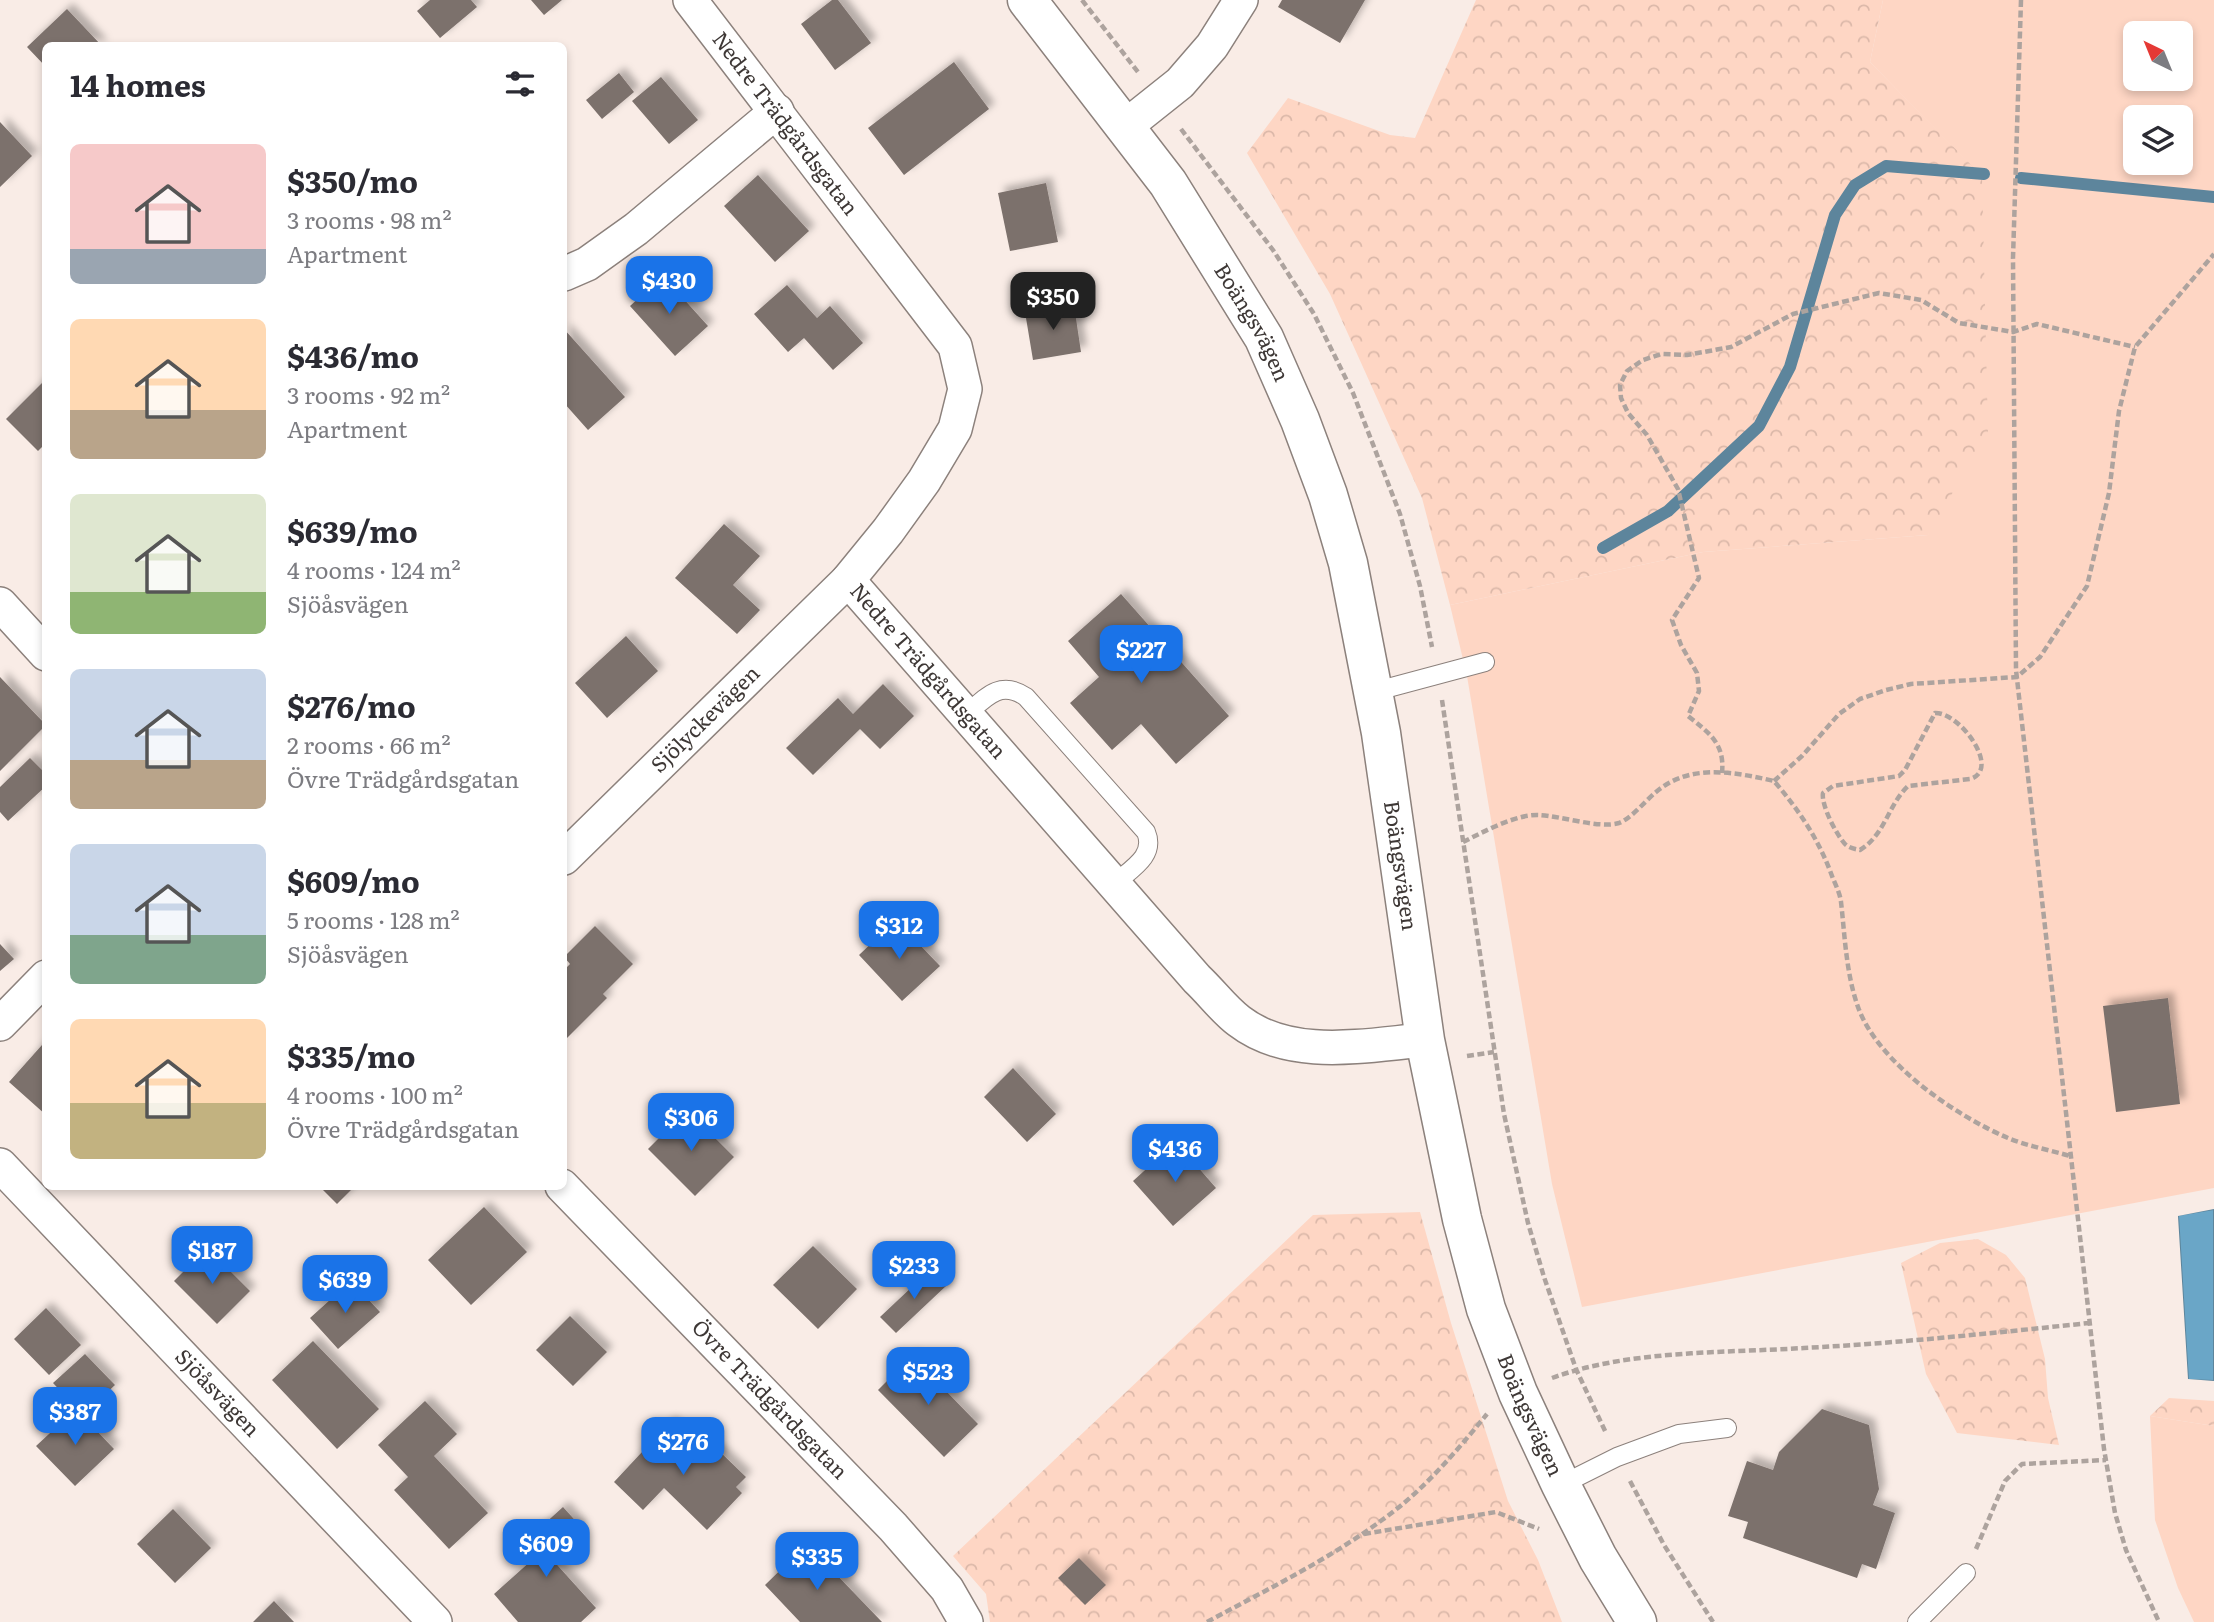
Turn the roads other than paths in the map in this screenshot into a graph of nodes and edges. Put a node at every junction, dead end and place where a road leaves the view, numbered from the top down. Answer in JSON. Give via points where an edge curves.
{"nodes":[{"id":1,"x":690,"y":0,"type":"edge"},
{"id":2,"x":1027,"y":0,"type":"edge"},
{"id":3,"x":1241,"y":0,"type":"edge"},
{"id":4,"x":777,"y":111,"type":"junction"},
{"id":5,"x":1126,"y":126,"type":"junction"},
{"id":6,"x":567,"y":273,"type":"edge"},
{"id":7,"x":848,"y":580,"type":"junction"},
{"id":8,"x":0,"y":604,"type":"edge"},
{"id":9,"x":42,"y":650,"type":"edge"},
{"id":10,"x":1485,"y":662,"type":"dead end"},
{"id":11,"x":1373,"y":692,"type":"junction"},
{"id":12,"x":966,"y":715,"type":"junction"},
{"id":13,"x":567,"y":855,"type":"edge"},
{"id":14,"x":1114,"y":884,"type":"junction"},
{"id":15,"x":42,"y":981,"type":"edge"},
{"id":16,"x":0,"y":1024,"type":"edge"},
{"id":17,"x":1425,"y":1040,"type":"junction"},
{"id":18,"x":0,"y":1165,"type":"edge"},
{"id":19,"x":566,"y":1190,"type":"edge"},
{"id":20,"x":1727,"y":1428,"type":"dead end"},
{"id":21,"x":1561,"y":1485,"type":"junction"},
{"id":22,"x":1966,"y":1573,"type":"road end"},
{"id":23,"x":435,"y":1622,"type":"edge"},
{"id":24,"x":966,"y":1622,"type":"edge"},
{"id":25,"x":1637,"y":1622,"type":"edge"},
{"id":26,"x":1917,"y":1622,"type":"edge"}],
"edges":[{"from":1,"to":4,"type":"street","name":"Nedre Trädgårdsgatan"},
{"from":2,"to":5,"type":"street","name":"Boängsvägen"},
{"from":3,"to":5,"type":"street","via":[[1212,46],[1180,83]]},
{"from":4,"to":6,"type":"street","via":[[636,229]]},
{"from":4,"to":7,"type":"street","name":"Nedre Trädgårdsgatan","via":[[955,346],[965,389],[955,429],[924,481]]},
{"from":5,"to":11,"type":"street","name":"Boängsvägen","via":[[1168,183],[1257,326],[1295,408],[1348,563]]},
{"from":7,"to":12,"type":"street","name":"Nedre Trädgårdsgatan"},
{"from":7,"to":13,"type":"street","name":"Sjölyckevägen"},
{"from":8,"to":9,"type":"street"},
{"from":10,"to":11,"type":"lane"},
{"from":11,"to":17,"type":"street","name":"Boängsvägen"},
{"from":12,"to":14,"type":"street","name":"Nedre Trädgårdsgatan"},
{"from":12,"to":14,"type":"lane","via":[[989,695],[1016,690],[1146,831],[1149,851]]},
{"from":14,"to":17,"type":"street","name":"Nedre Trädgårdsgatan","via":[[1240,1022],[1280,1042],[1332,1048]]},
{"from":15,"to":16,"type":"street"},
{"from":17,"to":21,"type":"street","name":"Boängsvägen","via":[[1462,1219],[1486,1309]]},
{"from":18,"to":23,"type":"street","name":"Sjöåsvägen"},
{"from":19,"to":24,"type":"street","name":"Övre Trädgårdsgatan","via":[[893,1527],[947,1589]]},
{"from":20,"to":21,"type":"lane","via":[[1679,1434]]},
{"from":21,"to":25,"type":"street","name":"Boängsvägen"},
{"from":22,"to":26,"type":"lane"}]}
